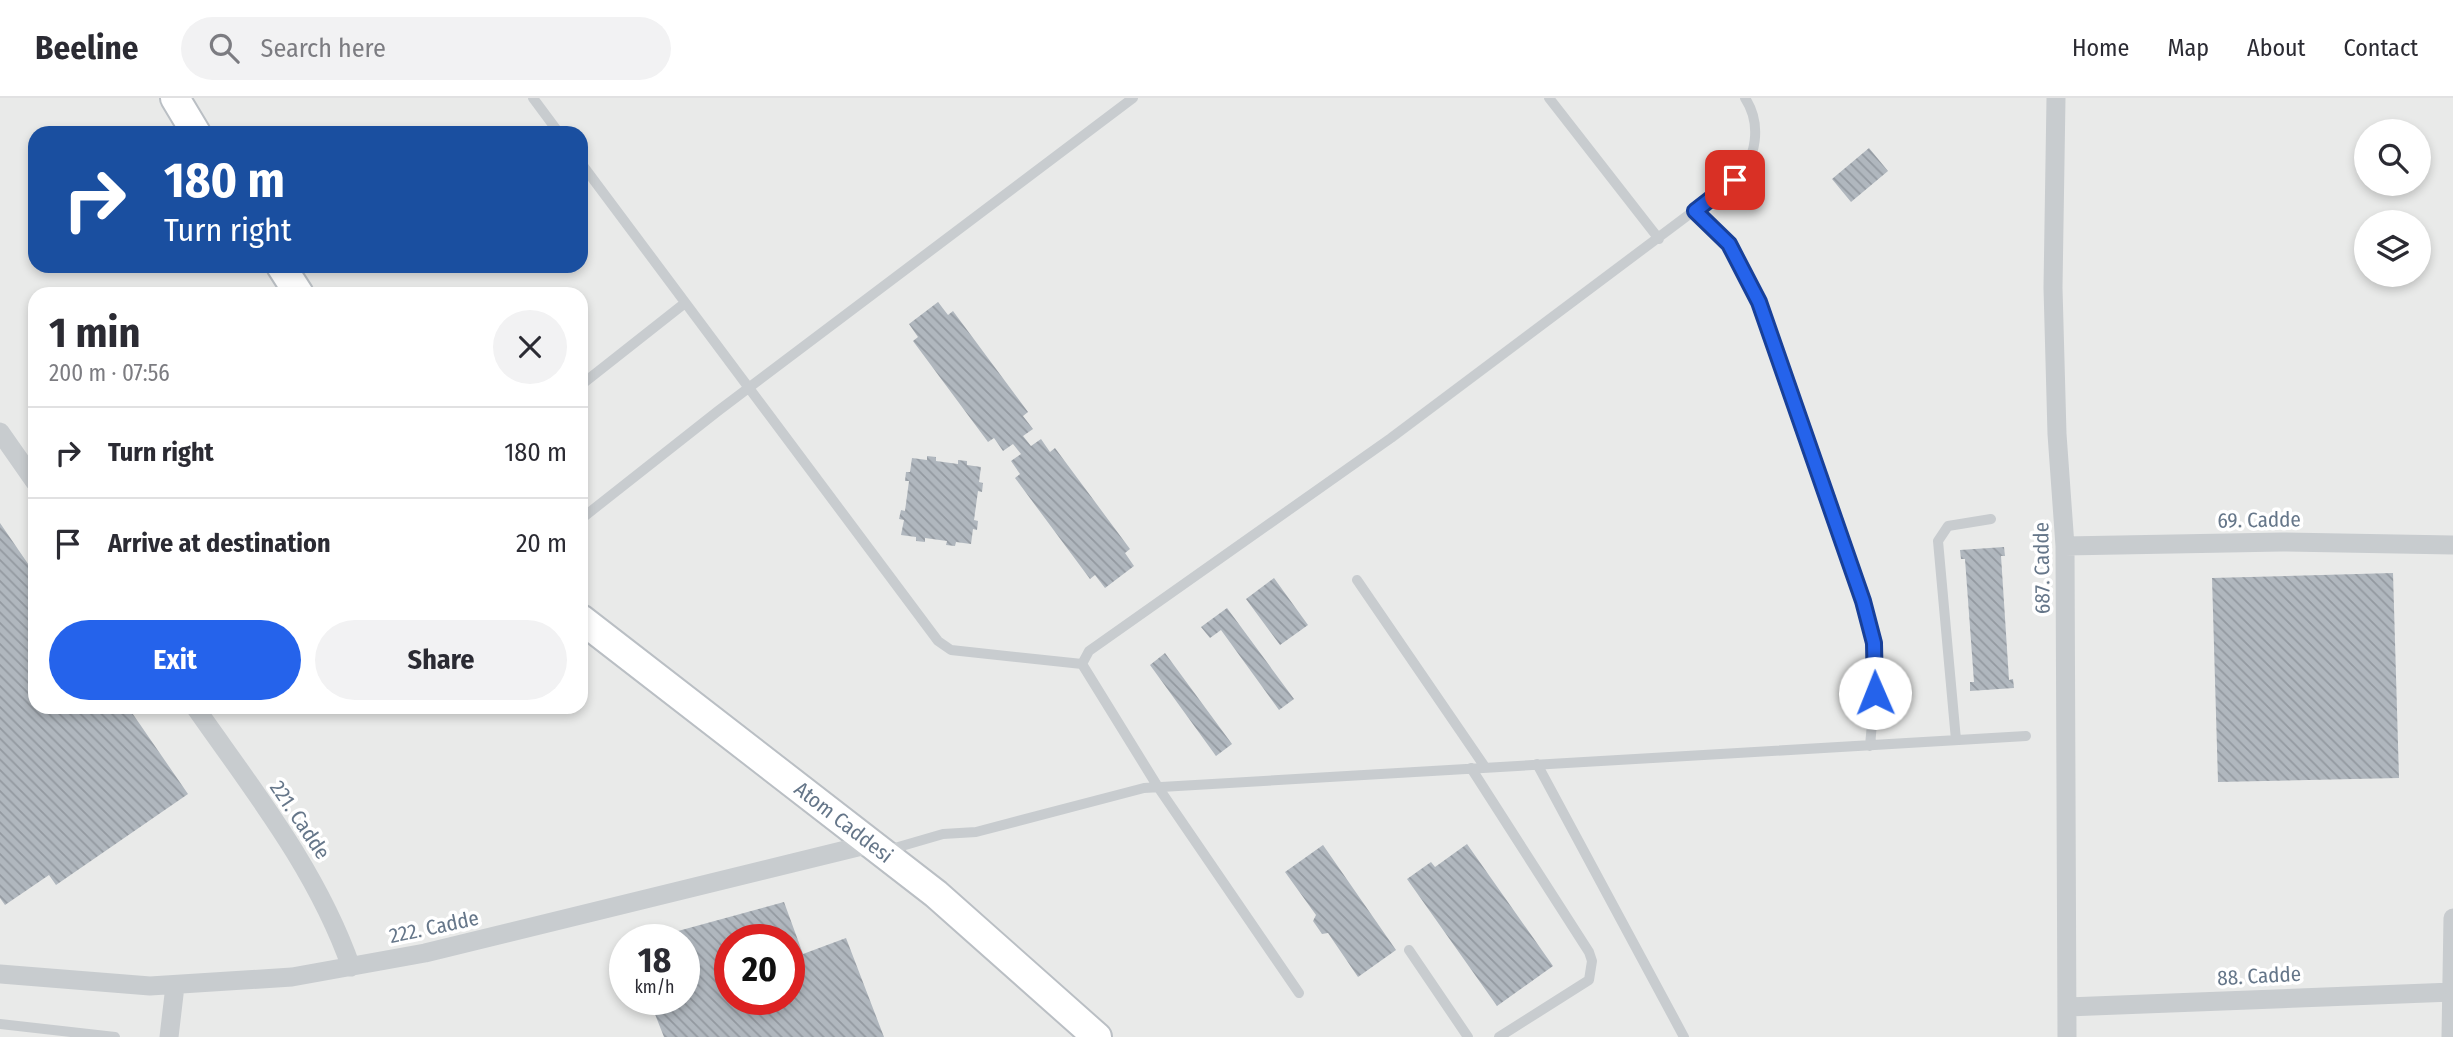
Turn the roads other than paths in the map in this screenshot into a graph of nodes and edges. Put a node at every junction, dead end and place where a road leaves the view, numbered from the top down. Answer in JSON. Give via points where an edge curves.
{"nodes":[{"id":1,"x":175,"y":98,"type":"edge"},
{"id":2,"x":533,"y":98,"type":"edge"},
{"id":3,"x":1133,"y":98,"type":"edge"},
{"id":4,"x":1549,"y":98,"type":"edge"},
{"id":5,"x":1745,"y":98,"type":"edge"},
{"id":6,"x":2056,"y":98,"type":"edge"},
{"id":7,"x":192,"y":126,"type":"edge"},
{"id":8,"x":554,"y":126,"type":"edge"},
{"id":9,"x":588,"y":172,"type":"edge"},
{"id":10,"x":1695,"y":211,"type":"junction"},
{"id":11,"x":1659,"y":239,"type":"junction"},
{"id":12,"x":685,"y":303,"type":"junction"},
{"id":13,"x":588,"y":379,"type":"edge"},
{"id":14,"x":747,"y":388,"type":"junction"},
{"id":15,"x":0,"y":432,"type":"edge"},
{"id":16,"x":28,"y":472,"type":"edge"},
{"id":17,"x":588,"y":513,"type":"edge"},
{"id":18,"x":1992,"y":519,"type":"dead end"},
{"id":19,"x":2453,"y":545,"type":"edge"},
{"id":20,"x":2065,"y":546,"type":"junction"},
{"id":21,"x":1357,"y":580,"type":"dead end"},
{"id":22,"x":588,"y":624,"type":"edge"},
{"id":23,"x":1082,"y":664,"type":"junction"},
{"id":24,"x":200,"y":714,"type":"edge"},
{"id":25,"x":2025,"y":736,"type":"dead end"},
{"id":26,"x":1956,"y":740,"type":"junction"},
{"id":27,"x":1870,"y":746,"type":"junction"},
{"id":28,"x":1537,"y":764,"type":"junction"},
{"id":29,"x":1485,"y":767,"type":"junction"},
{"id":30,"x":1471,"y":768,"type":"junction"},
{"id":31,"x":1158,"y":787,"type":"junction"},
{"id":32,"x":875,"y":848,"type":"junction"},
{"id":33,"x":2453,"y":918,"type":"edge"},
{"id":34,"x":1409,"y":950,"type":"dead end"},
{"id":35,"x":351,"y":967,"type":"junction"},
{"id":36,"x":0,"y":974,"type":"edge"},
{"id":37,"x":175,"y":986,"type":"junction"},
{"id":38,"x":1299,"y":992,"type":"dead end"},
{"id":39,"x":2451,"y":992,"type":"edge"},
{"id":40,"x":2067,"y":1007,"type":"junction"},
{"id":41,"x":0,"y":1024,"type":"edge"},
{"id":42,"x":115,"y":1037,"type":"edge"},
{"id":43,"x":169,"y":1037,"type":"edge"},
{"id":44,"x":1097,"y":1037,"type":"edge"},
{"id":45,"x":1468,"y":1037,"type":"edge"},
{"id":46,"x":1499,"y":1037,"type":"edge"},
{"id":47,"x":1684,"y":1037,"type":"edge"},
{"id":48,"x":2067,"y":1037,"type":"edge"},
{"id":49,"x":2451,"y":1037,"type":"edge"}],
"edges":[{"from":1,"to":7,"type":"street"},
{"from":2,"to":8,"type":"lane"},
{"from":3,"to":14,"type":"lane"},
{"from":4,"to":11,"type":"lane"},
{"from":5,"to":10,"type":"lane","via":[[1755,129],[1749,163]]},
{"from":6,"to":20,"type":"street","name":"687. Cadde","via":[[2053,288]]},
{"from":9,"to":12,"type":"lane"},
{"from":10,"to":11,"type":"lane"},
{"from":10,"to":27,"type":"lane","via":[[1729,244],[1759,302],[1863,601],[1874,643]]},
{"from":11,"to":23,"type":"lane","via":[[1391,438],[1089,651]]},
{"from":12,"to":13,"type":"lane"},
{"from":12,"to":14,"type":"lane"},
{"from":14,"to":17,"type":"lane"},
{"from":14,"to":23,"type":"lane","via":[[944,646]]},
{"from":15,"to":16,"type":"street"},
{"from":18,"to":26,"type":"lane","via":[[1948,526],[1938,541]]},
{"from":19,"to":20,"type":"street","name":"69. Cadde"},
{"from":20,"to":40,"type":"street","name":"687. Cadde"},
{"from":21,"to":29,"type":"lane"},
{"from":22,"to":32,"type":"street","name":"Atom Caddesi"},
{"from":23,"to":31,"type":"lane"},
{"from":24,"to":35,"type":"street","name":"221. Cadde","via":[[301,859],[325,902]]},
{"from":25,"to":26,"type":"lane"},
{"from":26,"to":27,"type":"lane"},
{"from":27,"to":28,"type":"lane"},
{"from":28,"to":29,"type":"lane"},
{"from":28,"to":47,"type":"lane"},
{"from":29,"to":30,"type":"lane"},
{"from":30,"to":31,"type":"lane"},
{"from":30,"to":46,"type":"lane","via":[[1592,961],[1589,979]]},
{"from":31,"to":32,"type":"lane","via":[[976,832]]},
{"from":31,"to":38,"type":"lane"},
{"from":32,"to":35,"type":"street","name":"222. Cadde"},
{"from":32,"to":44,"type":"street","name":"Atom Caddesi","via":[[936,894]]},
{"from":33,"to":39,"type":"street"},
{"from":34,"to":45,"type":"lane"},
{"from":35,"to":37,"type":"street","name":"222. Cadde","via":[[292,977]]},
{"from":36,"to":37,"type":"street","name":"222. Cadde"},
{"from":37,"to":43,"type":"street"},
{"from":39,"to":40,"type":"street","name":"88. Cadde"},
{"from":39,"to":49,"type":"street"},
{"from":40,"to":48,"type":"street","name":"687. Cadde"},
{"from":41,"to":42,"type":"lane"}]}
